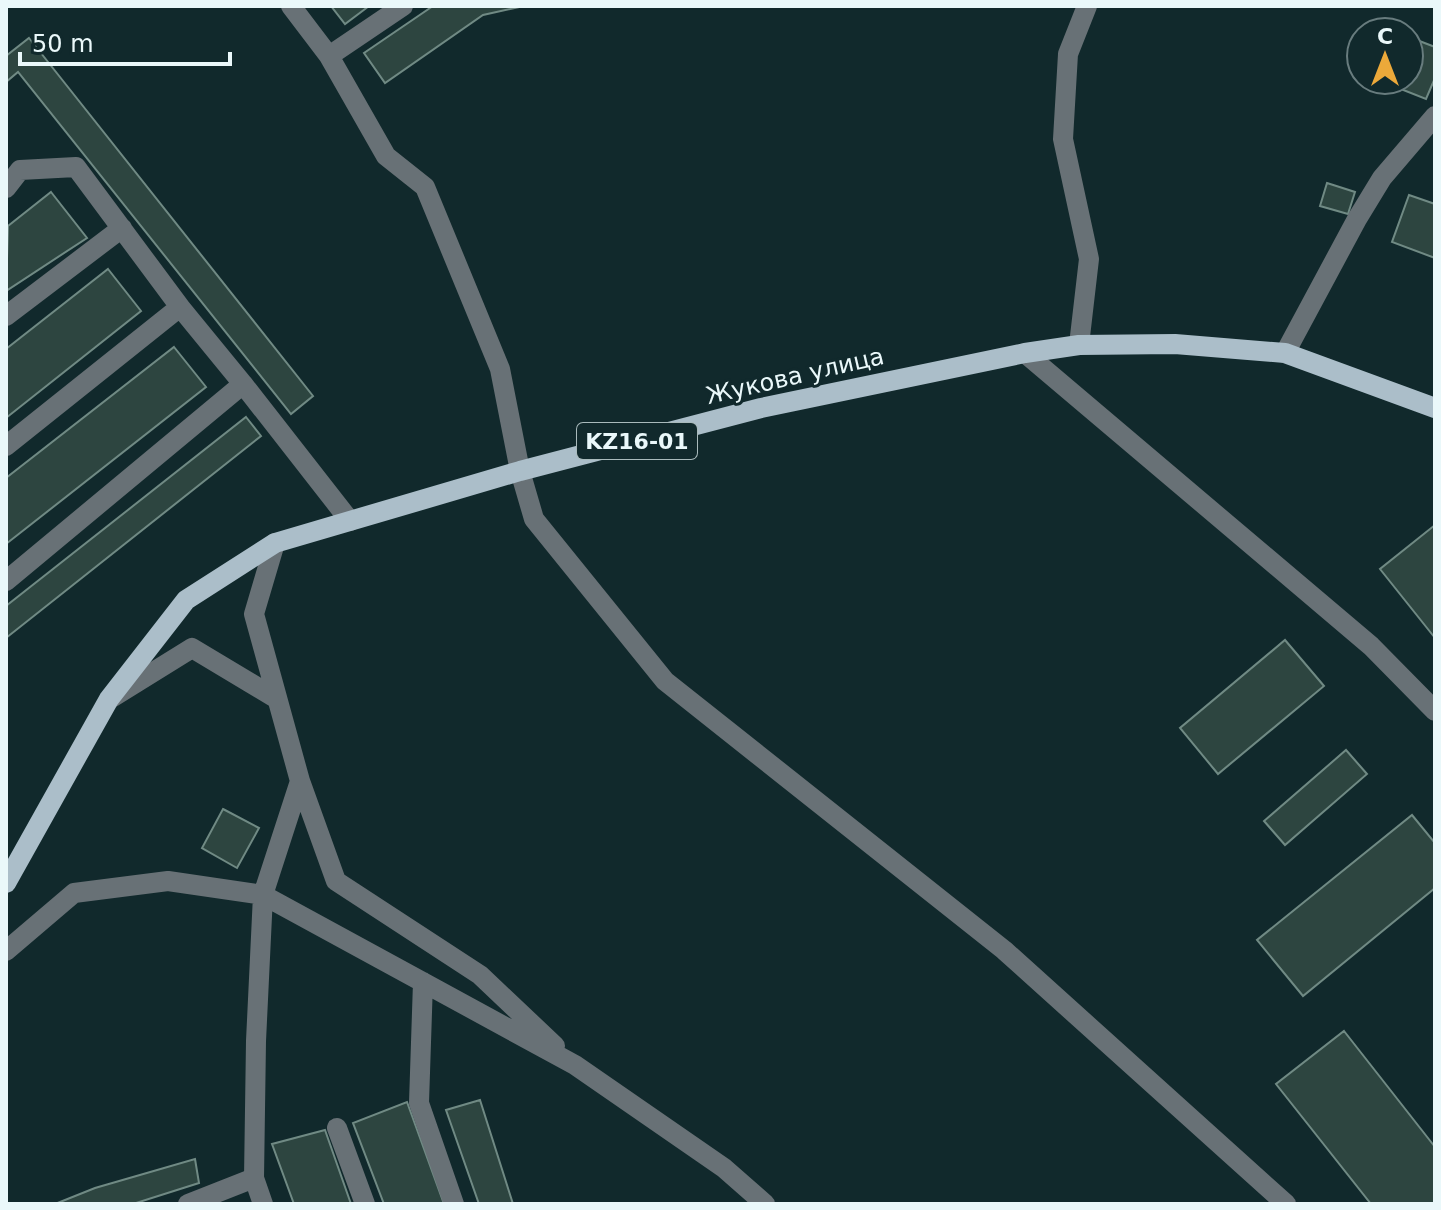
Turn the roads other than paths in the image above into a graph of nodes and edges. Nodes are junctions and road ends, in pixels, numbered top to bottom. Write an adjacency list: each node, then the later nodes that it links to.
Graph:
1 (291, 6): 4 (street)
2 (1087, 6): 10 (street)
3 (399, 7): 4 (street)
4 (329, 56): 16 (street)
5 (1435, 116): 12 (street)
6 (6, 188): 7 (street)
7 (122, 228): 8 (street); 9 (street)
8 (180, 307): 13 (street); 15 (street)
9 (6, 316)
10 (1079, 345): 11 (main road, Жукова улица / KZ16-01); 12 (main road, Жукова улица / KZ16-01)
11 (1025, 353): 16 (main road, Жукова улица / KZ16-01); 22 (street)
12 (1285, 353): 14 (main road, Жукова улица / KZ16-01)
13 (243, 384): 17 (street); 19 (street)
14 (1435, 408)
15 (6, 446)
16 (520, 471): 17 (main road, Жукова улица / KZ16-01); 36 (street)
17 (350, 521): 18 (main road, Жукова улица / KZ16-01)
18 (275, 543): 20 (main road, Жукова улица / KZ16-01); 21 (street)
19 (6, 581)
20 (109, 699): 21 (street); 24 (main road, Жукова улица / KZ16-01)
21 (277, 699): 23 (street)
22 (1435, 711)
23 (300, 781): 25 (street); 28 (street)
24 (6, 883)
25 (263, 895): 26 (street); 27 (street); 30 (street)
26 (6, 951)
27 (423, 982): 28 (street); 34 (street)
28 (575, 1065): 35 (street)
29 (337, 1128): 33 (street)
30 (254, 1178): 31 (street); 32 (street)
31 (188, 1204)
32 (263, 1204)
33 (365, 1204)
34 (454, 1204)
35 (765, 1204)
36 (1286, 1204)

